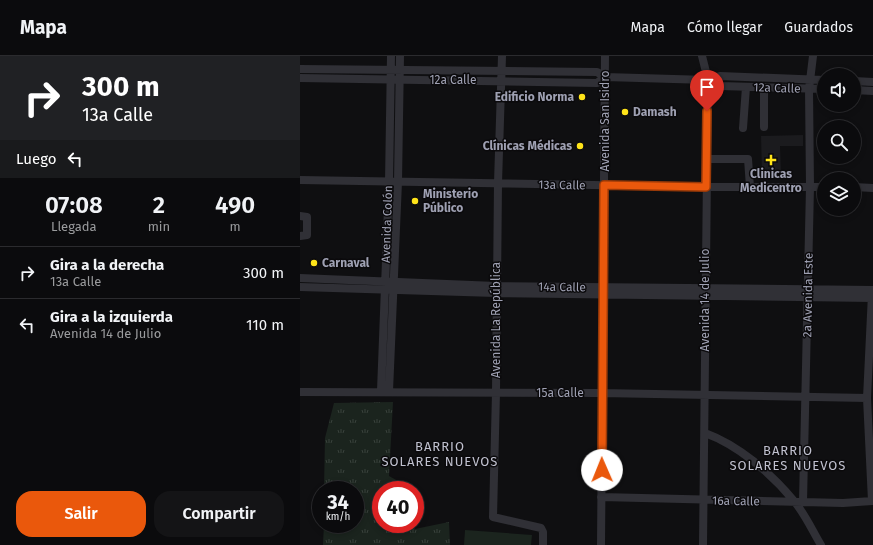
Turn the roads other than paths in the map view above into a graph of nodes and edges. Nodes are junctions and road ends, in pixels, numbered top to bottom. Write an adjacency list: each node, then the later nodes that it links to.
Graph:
1 (391, 56): 8 (street, Avenida Colón)
2 (400, 56): 9 (street, Avenida Colón)
3 (502, 56): 10 (street, Avenida La República)
4 (605, 56): 11 (street, Avenida San Isidro)
5 (702, 56): 17 (street, Avenida 14 de Julio)
6 (813, 56): 13 (street, 2a Avenida Este)
7 (300, 70): 8 (street, 12a Calle)
8 (391, 70): 9 (street, 12a Calle); 14 (street, Avenida Colón)
9 (400, 71): 10 (street, 12a Calle); 15 (street, Avenida Colón)
10 (501, 71): 11 (street, 12a Calle); 16 (street, Avenida La República)
11 (605, 77): 16 (street, 12a Calle); 17 (street, 12a Calle); 33 (street, Avenida San Isidro)
12 (300, 78): 14 (street, 12a Calle)
13 (809, 79): 17 (street, 12a Calle); 18 (street, 12a Calle); 23 (street, 2a Avenida Este)
14 (390, 80): 15 (street, 12a Calle); 31 (street, Avenida Colón)
15 (400, 80): 16 (street, 12a Calle); 31 (street, Avenida Colón)
16 (501, 80): 32 (street, Avenida La República)
17 (708, 80): 21 (street, 12a Calle); 29 (street, Avenida 14 de Julio)
18 (817, 80)
19 (861, 81): 20 (street)
20 (873, 82)
21 (746, 87): 22 (street, 12a Calle); 28 (street)
22 (764, 87): 23 (street, 12a Calle); 27 (street)
23 (809, 89): 24 (street, 12a Calle); 36 (street, 2a Avenida Este)
24 (817, 89)
25 (861, 90): 26 (street)
26 (873, 91)
27 (764, 127)
28 (744, 128)
29 (707, 159): 34 (street, Avenida 14 de Julio); 35 (street)
30 (300, 180): 31 (street, 13a Calle)
31 (394, 182): 32 (street, 13a Calle); 43 (street, Avenida Colón)
32 (498, 183): 33 (street, 13a Calle); 45 (street, Avenida La República)
33 (604, 185): 34 (street, 13a Calle); 46 (street, Avenida San Isidro)
34 (706, 187): 35 (street, 13a Calle); 47 (street, Avenida 14 de Julio)
35 (750, 187): 36 (street, 13a Calle)
36 (810, 187): 37 (street, 13a Calle); 48 (street, 2a Avenida Este)
37 (817, 187)
38 (861, 187): 39 (street)
39 (873, 188)
40 (300, 216): 41 (street)
41 (300, 236)
42 (300, 278): 43 (street, 14a Calle)
43 (390, 285): 44 (street, 14a Calle); 45 (street, 14a Calle); 51 (street, Avenida Colón)
44 (300, 287)
45 (496, 290): 46 (street, 14a Calle); 52 (street, Avenida La República)
46 (602, 291): 47 (street, 14a Calle); 53 (street, Avenida San Isidro)
47 (705, 292): 48 (street, 14a Calle); 54 (street, Avenida 14 de Julio)
48 (807, 293): 49 (street, 14a Calle); 55 (street, 2a Avenida Este)
49 (873, 294): 56 (street)
50 (300, 392): 51 (street, 15a Calle)
51 (385, 392): 52 (street, 15a Calle)
52 (496, 392): 53 (street, 15a Calle); 62 (street, Avenida La República)
53 (601, 393): 54 (street, 15a Calle); 58 (street, Avenida San Isidro)
54 (706, 394): 55 (street, 15a Calle); 57 (street, Avenida 14 de Julio)
55 (806, 398): 56 (street, 15a Calle); 61 (street, 2a Avenida Este)
56 (867, 398): 60 (street)
57 (704, 433): 59 (street, Avenida 14 de Julio); 61 (street)
58 (601, 497): 59 (street, 16a Calle); 63 (street, Avenida San Isidro)
59 (702, 501): 61 (street, 16a Calle); 64 (street, Avenida 14 de Julio)
60 (872, 501): 61 (street, 16a Calle)
61 (799, 502): 65 (street)
62 (543, 545)
63 (601, 545)
64 (703, 545)
65 (821, 545)

